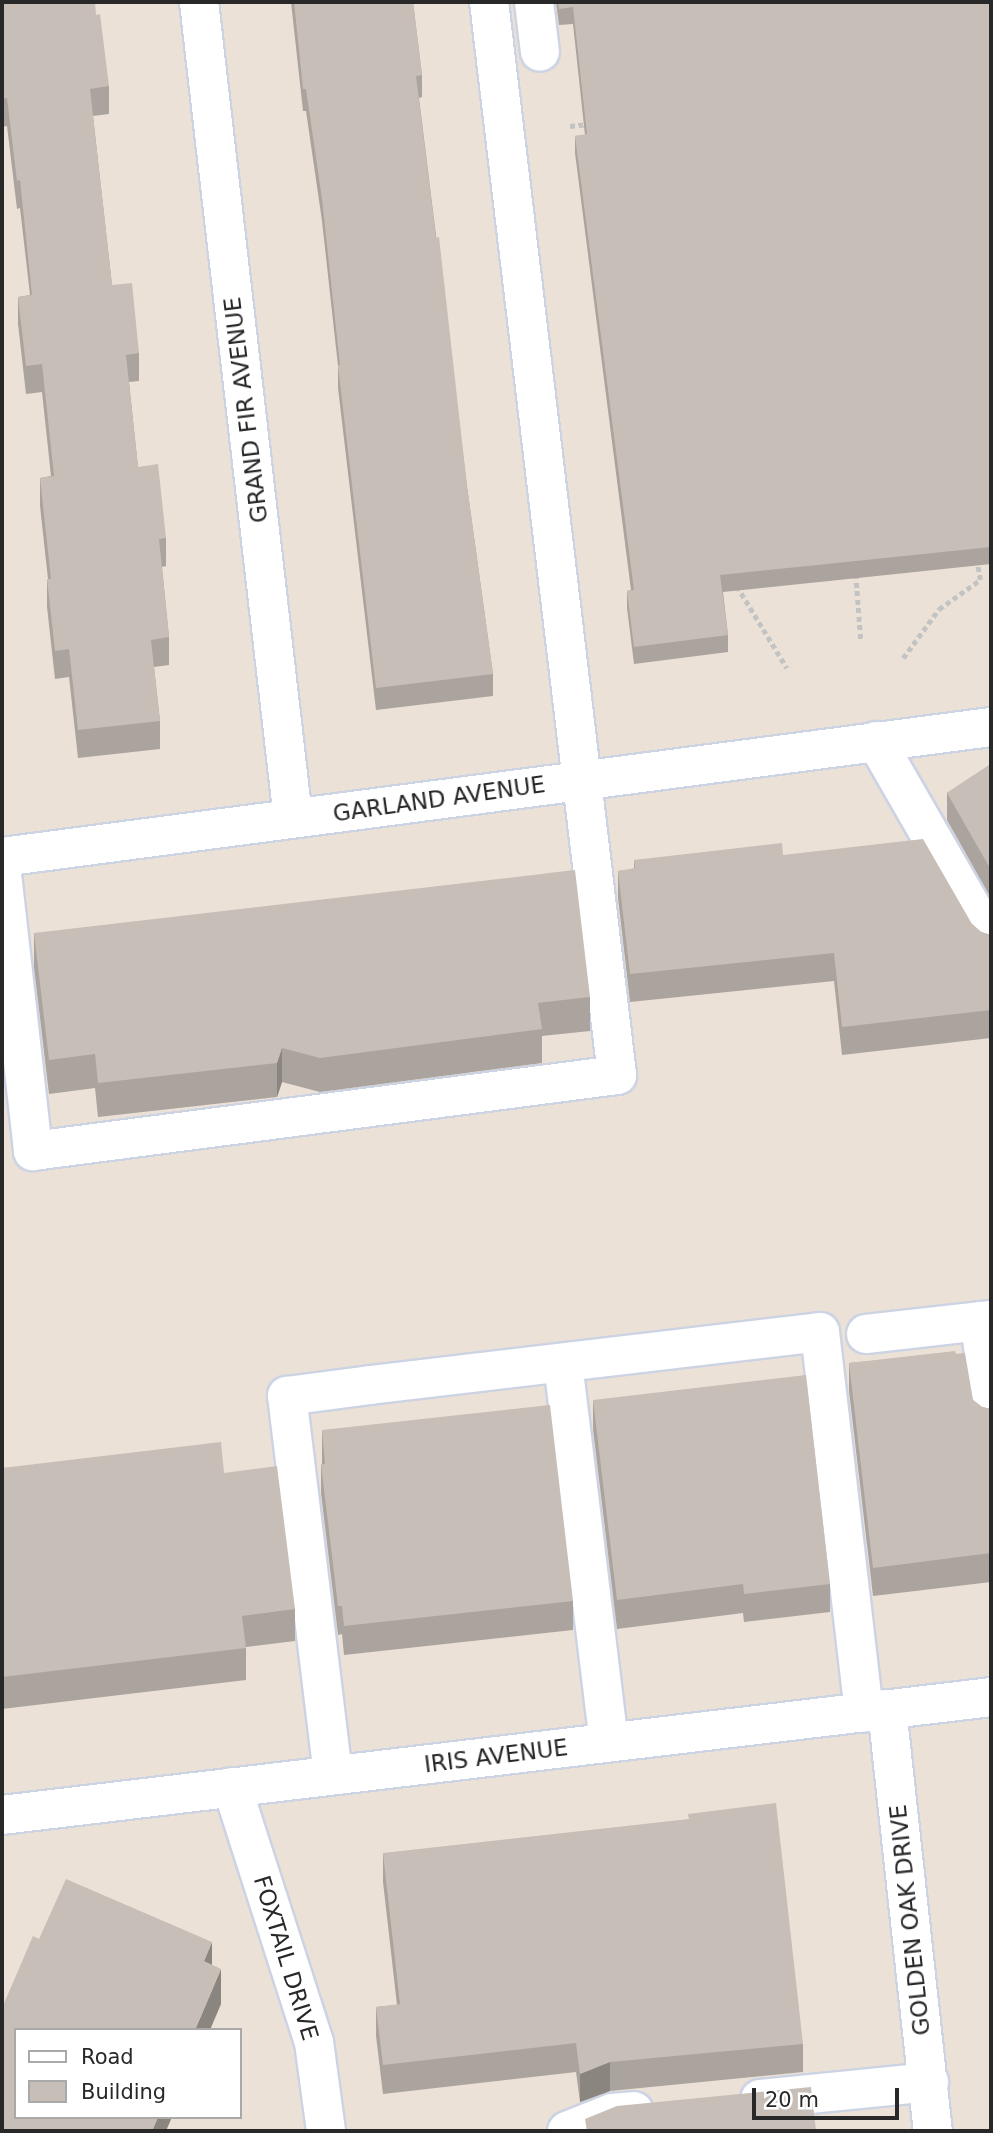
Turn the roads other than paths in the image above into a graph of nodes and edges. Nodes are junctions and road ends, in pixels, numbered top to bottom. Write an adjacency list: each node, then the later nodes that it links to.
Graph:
1 (199, 2): 8 (street, GRAND FIR AVENUE)
2 (489, 2): 7 (street)
3 (534, 2): 4 (street)
4 (540, 52)
5 (991, 727): 6 (street, GARLAND AVENUE)
6 (876, 741): 7 (street, GARLAND AVENUE); 11 (street)
7 (581, 780): 8 (street, GARLAND AVENUE); 10 (street)
8 (293, 818): 9 (street, GARLAND AVENUE)
9 (2, 857)
10 (2, 874)
11 (991, 941)
12 (985, 1321): 13 (street); 15 (street)
13 (866, 1334)
14 (563, 1363): 17 (street, GOLDEN OAK DRIVE); 18 (street); 19 (street)
15 (991, 1416)
16 (991, 1697): 17 (street, IRIS AVENUE)
17 (876, 1711): 18 (street, IRIS AVENUE); 22 (street, GOLDEN OAK DRIVE)
18 (609, 1742): 19 (street, IRIS AVENUE)
19 (333, 1775): 20 (street, IRIS AVENUE)
20 (232, 1787): 21 (street, IRIS AVENUE); 25 (street, FOXTAIL DRIVE)
21 (2, 1815)
22 (929, 2082): 23 (street); 27 (street, GOLDEN OAK DRIVE)
23 (720, 2103)
24 (666, 2108): 26 (street)
25 (326, 2131)
26 (567, 2131)
27 (933, 2131)

